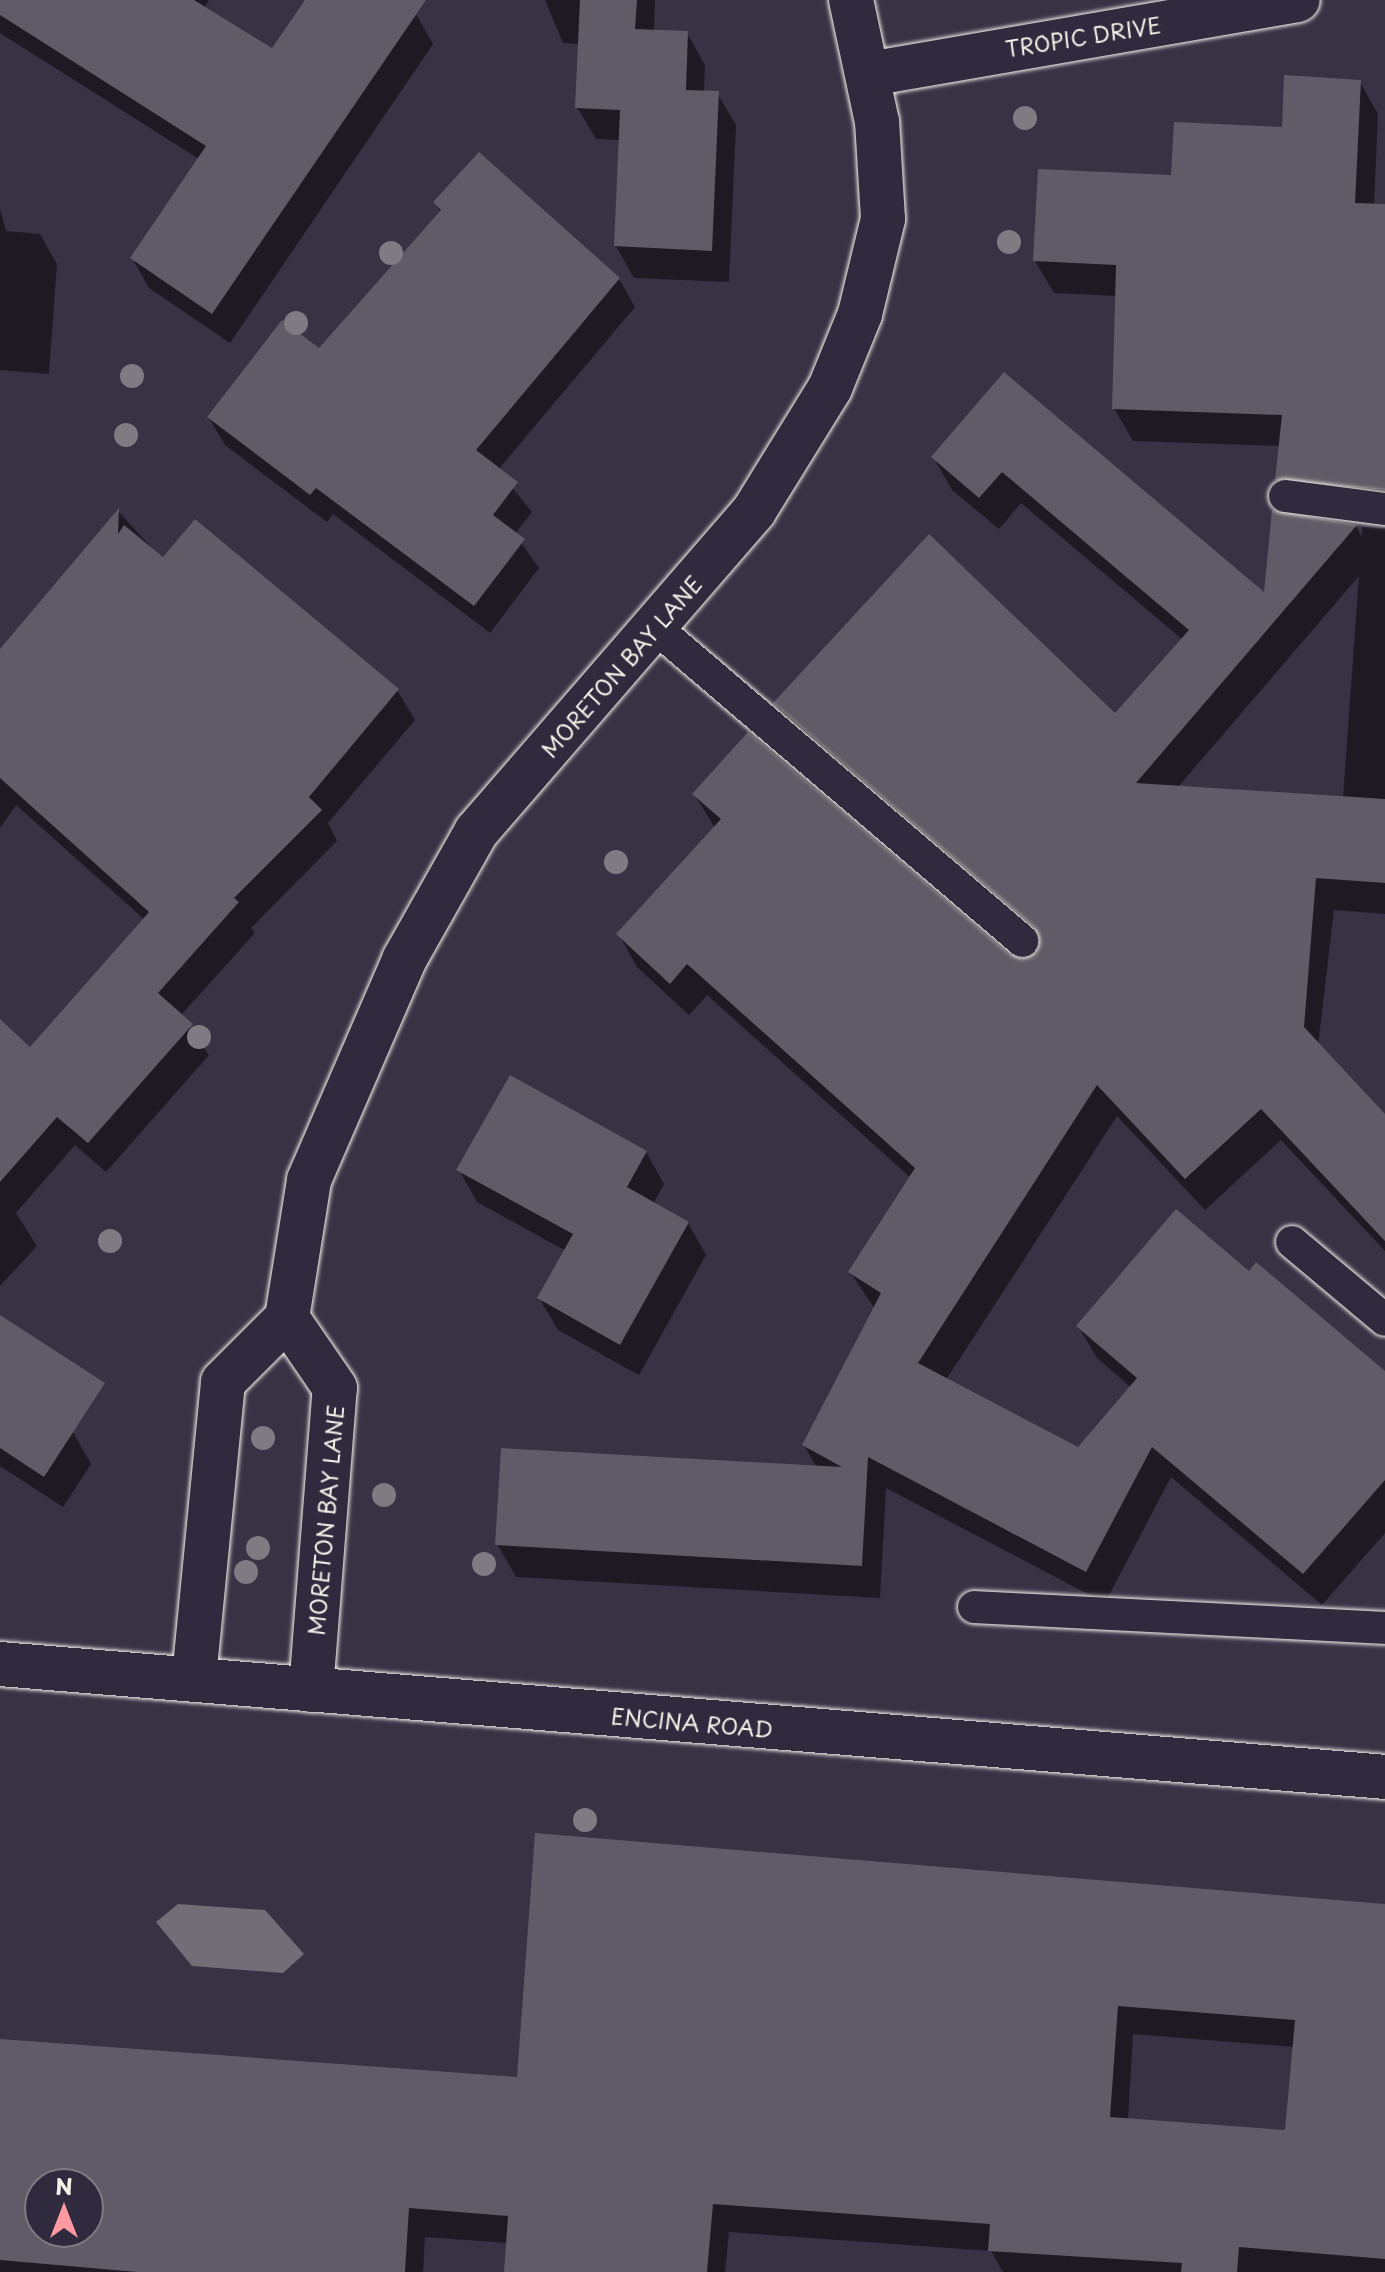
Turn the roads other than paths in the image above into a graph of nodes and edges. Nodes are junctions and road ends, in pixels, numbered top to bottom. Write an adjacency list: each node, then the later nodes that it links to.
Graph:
1 (851, 0): 4 (street, MORETON BAY LANE)
2 (1298, 0): 3 (street, TROPIC DRIVE)
3 (1243, 5): 4 (street, TROPIC DRIVE)
4 (869, 74): 7 (street, MORETON BAY LANE)
5 (1285, 496): 6 (lane)
6 (1385, 509)
7 (656, 628): 8 (lane); 10 (street, MORETON BAY LANE)
8 (1022, 941)
9 (1292, 1242): 11 (lane)
10 (287, 1318): 15 (street); 16 (street, MORETON BAY LANE)
11 (1385, 1320)
12 (974, 1607): 13 (lane)
13 (1385, 1628)
14 (0, 1664): 15 (street, ENCINA ROAD)
15 (194, 1678): 16 (street, ENCINA ROAD)
16 (311, 1690): 17 (street, ENCINA ROAD)
17 (1385, 1777)

